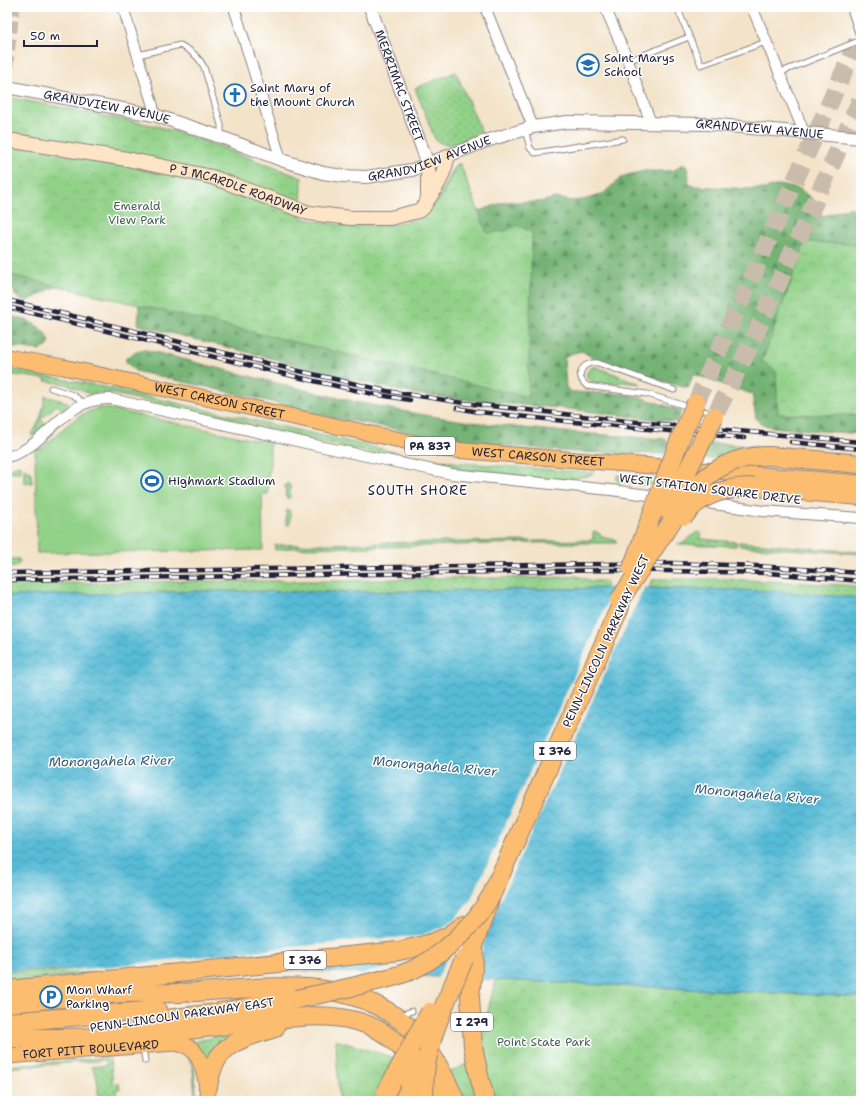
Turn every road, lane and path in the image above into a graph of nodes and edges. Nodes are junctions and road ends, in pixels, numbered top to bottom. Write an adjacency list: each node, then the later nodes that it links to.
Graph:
1 (123, 7): 13 (street)
2 (234, 7): 26 (street)
3 (370, 7): 27 (street, MERRIMAC STREET)
4 (485, 7): 19 (street)
5 (605, 7): 14 (street)
6 (676, 7): 10 (lane)
7 (752, 7): 12 (street)
8 (852, 7): 9 (street)
9 (861, 34)
10 (689, 37): 12 (lane); 14 (lane)
11 (861, 40): 15 (lane)
12 (766, 42): 15 (street)
13 (138, 55): 17 (street); 21 (lane)
14 (628, 61): 18 (street)
15 (779, 72): 20 (street)
16 (7, 87): 17 (street, GRANDVIEW AVENUE)
17 (154, 114): 21 (street, GRANDVIEW AVENUE)
18 (651, 123): 19 (street, GRANDVIEW AVENUE); 20 (street, GRANDVIEW AVENUE)
19 (528, 128): 23 (lane); 25 (street, GRANDVIEW AVENUE)
20 (804, 132): 22 (street, GRANDVIEW AVENUE)
21 (221, 137): 26 (street, GRANDVIEW AVENUE)
22 (861, 138)
23 (623, 139)
24 (7, 140): 28 (main road, P J MCARDLE ROADWAY)
25 (448, 156): 27 (street, GRANDVIEW AVENUE); 28 (main road, P J MCARDLE ROADWAY)
26 (281, 160): 27 (street, GRANDVIEW AVENUE)
27 (428, 164): 28 (main road)
28 (428, 199)
29 (7, 357): 37 (main road, WEST CARSON STREET / PA 837)
30 (51, 388): 32 (lane)
31 (674, 390): 34 (lane)
32 (84, 403): 35 (street, WEST STATION SQUARE DRIVE); 39 (street, WEST STATION SQUARE DRIVE)
33 (696, 403): 40 (highway, PENN-LINCOLN PARKWAY WEST / I 376, bridge)
34 (716, 414): 40 (highway, PENN-LINCOLN PARKWAY WEST / I 376, bridge)
35 (7, 457)
36 (861, 464): 40 (highway, bridge)
37 (861, 483)
38 (861, 496): 40 (highway, bridge)
39 (861, 518)
40 (620, 604): 41 (highway, PENN-LINCOLN PARKWAY WEST / I 376)
41 (491, 891): 42 (highway, I 279, bridge); 43 (highway, I 376); 45 (highway, PENN-LINCOLN PARKWAY EAST / I 376, bridge)
42 (468, 953): 55 (highway, bridge); 56 (highway, bridge); 57 (highway, I 279); 58 (highway, I 279, bridge)
43 (7, 990)
44 (178, 993): 46 (highway); 47 (highway); 60 (highway)
45 (297, 999): 50 (highway); 51 (highway, PENN-LINCOLN PARKWAY EAST / I 376)
46 (7, 1003)
47 (7, 1012)
48 (317, 1015): 49 (highway); 54 (highway); 59 (highway)
49 (263, 1021): 51 (highway); 52 (highway)
50 (7, 1022)
51 (7, 1038)
52 (175, 1043): 53 (main road, FORT PITT BOULEVARD); 54 (main road)
53 (7, 1056)
54 (208, 1094)
55 (406, 1095)
56 (383, 1096)
57 (486, 1099)
58 (425, 1101)
59 (438, 1101)
60 (456, 1101)

